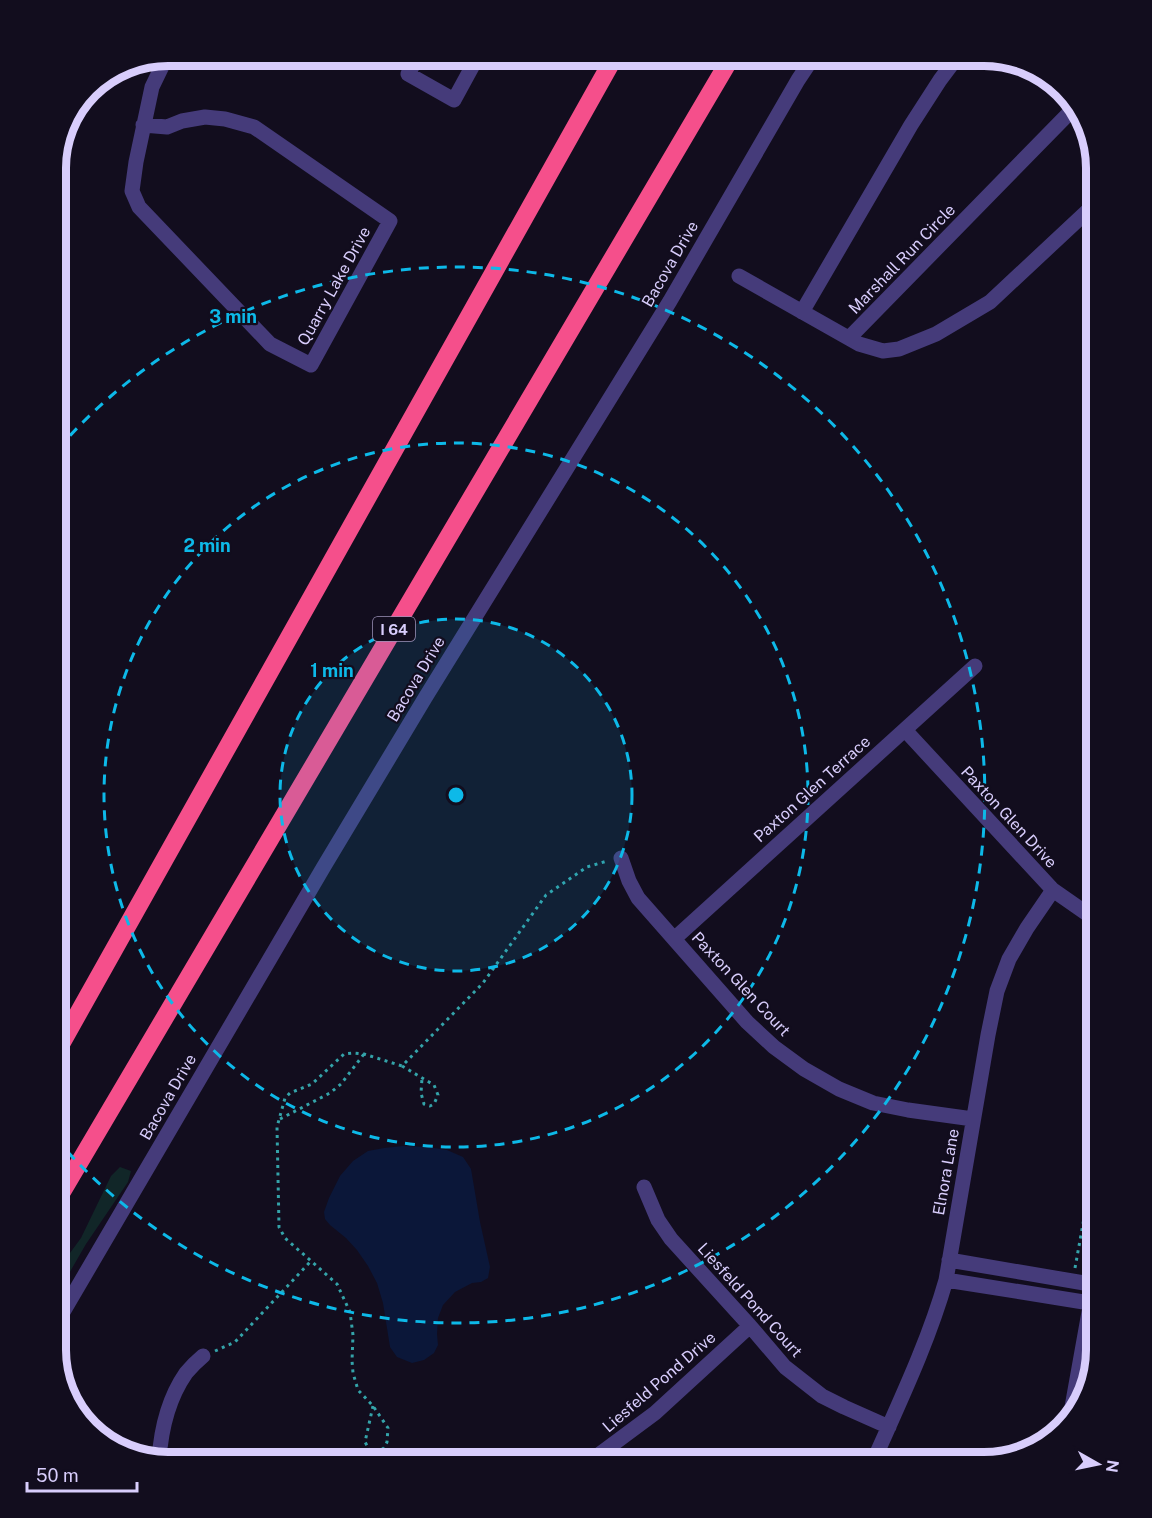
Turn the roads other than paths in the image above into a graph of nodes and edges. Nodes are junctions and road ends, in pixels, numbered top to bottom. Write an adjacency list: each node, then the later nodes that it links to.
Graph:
1 (412, 66): 2 (street)
2 (473, 66)
3 (609, 66): 20 (highway)
4 (726, 66): 22 (highway, I 64)
5 (807, 66): 28 (street, Bacova Drive)
6 (950, 66): 12 (street)
7 (162, 67): 9 (street)
8 (1070, 112): 13 (street, Marshall Run Circle)
9 (143, 125): 9 (street, Quarry Lake Drive)
10 (1086, 212): 13 (street)
11 (739, 276): 12 (street, Marshall Run Circle)
12 (802, 312): 13 (street, Marshall Run Circle)
13 (849, 338)
14 (975, 666): 15 (street, Paxton Glen Terrace)
15 (905, 730): 17 (street, Paxton Glen Drive); 19 (street, Paxton Glen Terrace)
16 (621, 858): 19 (street, Paxton Glen Court)
17 (1053, 890): 18 (street, Paxton Glen Drive); 21 (street, Elnora Lane)
18 (1086, 913)
19 (674, 939): 21 (street, Paxton Glen Court)
20 (66, 1035)
21 (973, 1119): 24 (street, Elnora Lane)
22 (66, 1185)
23 (644, 1187): 29 (street, Liesfeld Pond Court)
24 (949, 1260): 25 (street, Elnora Lane); 26 (street)
25 (946, 1280): 27 (street); 33 (street, Elnora Lane)
26 (1086, 1280)
27 (1086, 1303)
28 (66, 1307)
29 (750, 1326): 33 (street, Liesfeld Pond Court); 35 (street, Liesfeld Pond Drive)
30 (1086, 1342): 32 (street)
31 (203, 1356): 34 (street)
32 (1075, 1396)
33 (889, 1427): 36 (street, Elnora Lane)
34 (160, 1451)
35 (602, 1452)
36 (878, 1452)

